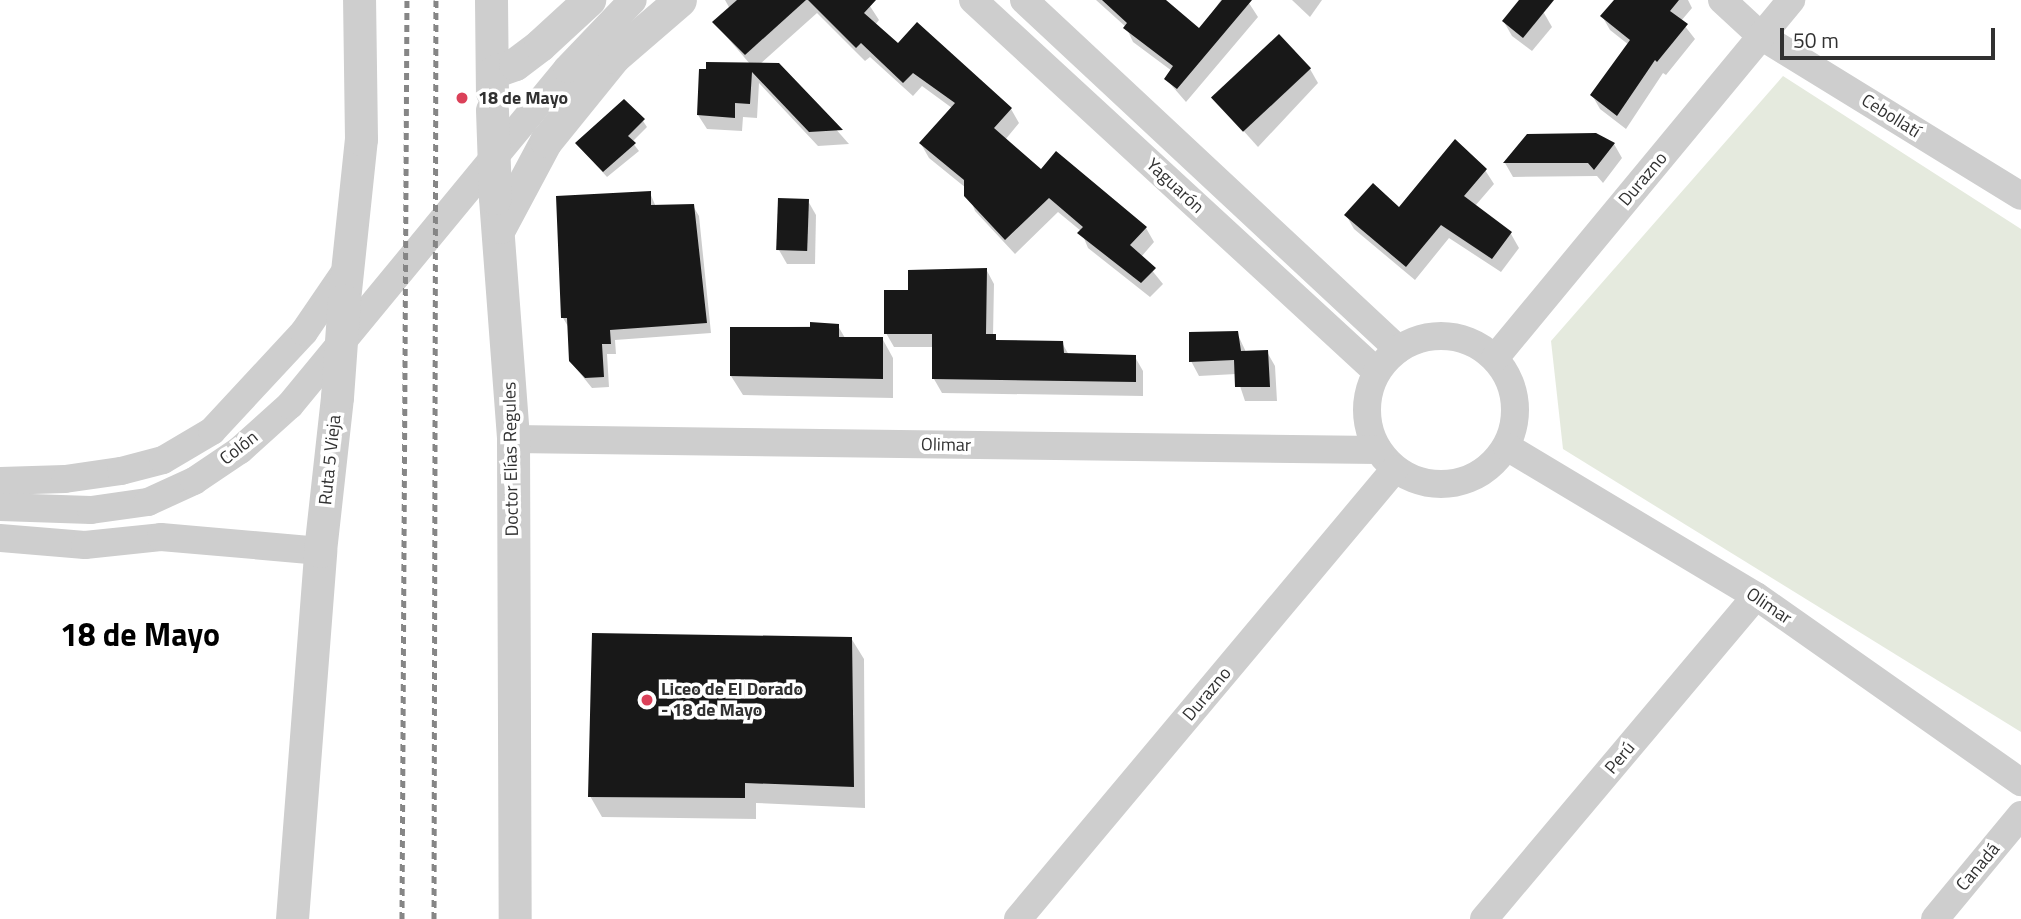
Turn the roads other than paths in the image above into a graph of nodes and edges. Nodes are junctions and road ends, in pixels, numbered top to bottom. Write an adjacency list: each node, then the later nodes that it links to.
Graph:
1 (359, 0): 14 (street, Ruta 5 Vieja)
2 (491, 0): 11 (street, Doctor Elías Regules)
3 (589, 0): 11 (street)
4 (633, 0): 22 (street, Colón)
5 (680, 0): 13 (street)
6 (973, 0): 17 (street, Yaguarón)
7 (1024, 0): 15 (street, Yaguarón)
8 (1722, 0): 10 (street, Cebollatí)
9 (1791, 0): 10 (street, Durazno)
10 (1760, 36): 12 (street, Cebollatí); 16 (street, Durazno)
11 (493, 72): 13 (street, Doctor Elías Regules, bridge)
12 (2021, 196)
13 (497, 213): 18 (street, Doctor Elías Regules)
14 (345, 284): 21 (street, Colón); 24 (street, Ruta 5 Vieja, bridge)
15 (1398, 349): 16 (street); 17 (street)
16 (1495, 358): 19 (street)
17 (1377, 372): 20 (street)
18 (513, 439): 20 (street, Olimar); 29 (street, Doctor Elías Regules)
19 (1507, 447): 20 (street); 25 (street, Olimar)
20 (1387, 459): 30 (street, Durazno)
21 (0, 481)
22 (0, 507)
23 (0, 538): 24 (street)
24 (320, 551): 28 (street, Ruta 5 Vieja)
25 (1756, 596): 26 (street, Olimar); 31 (street, Perú)
26 (2021, 782)
27 (2021, 815): 32 (street, Canadá)
28 (292, 919)
29 (515, 919)
30 (1018, 919)
31 (1484, 919)
32 (1934, 919)

